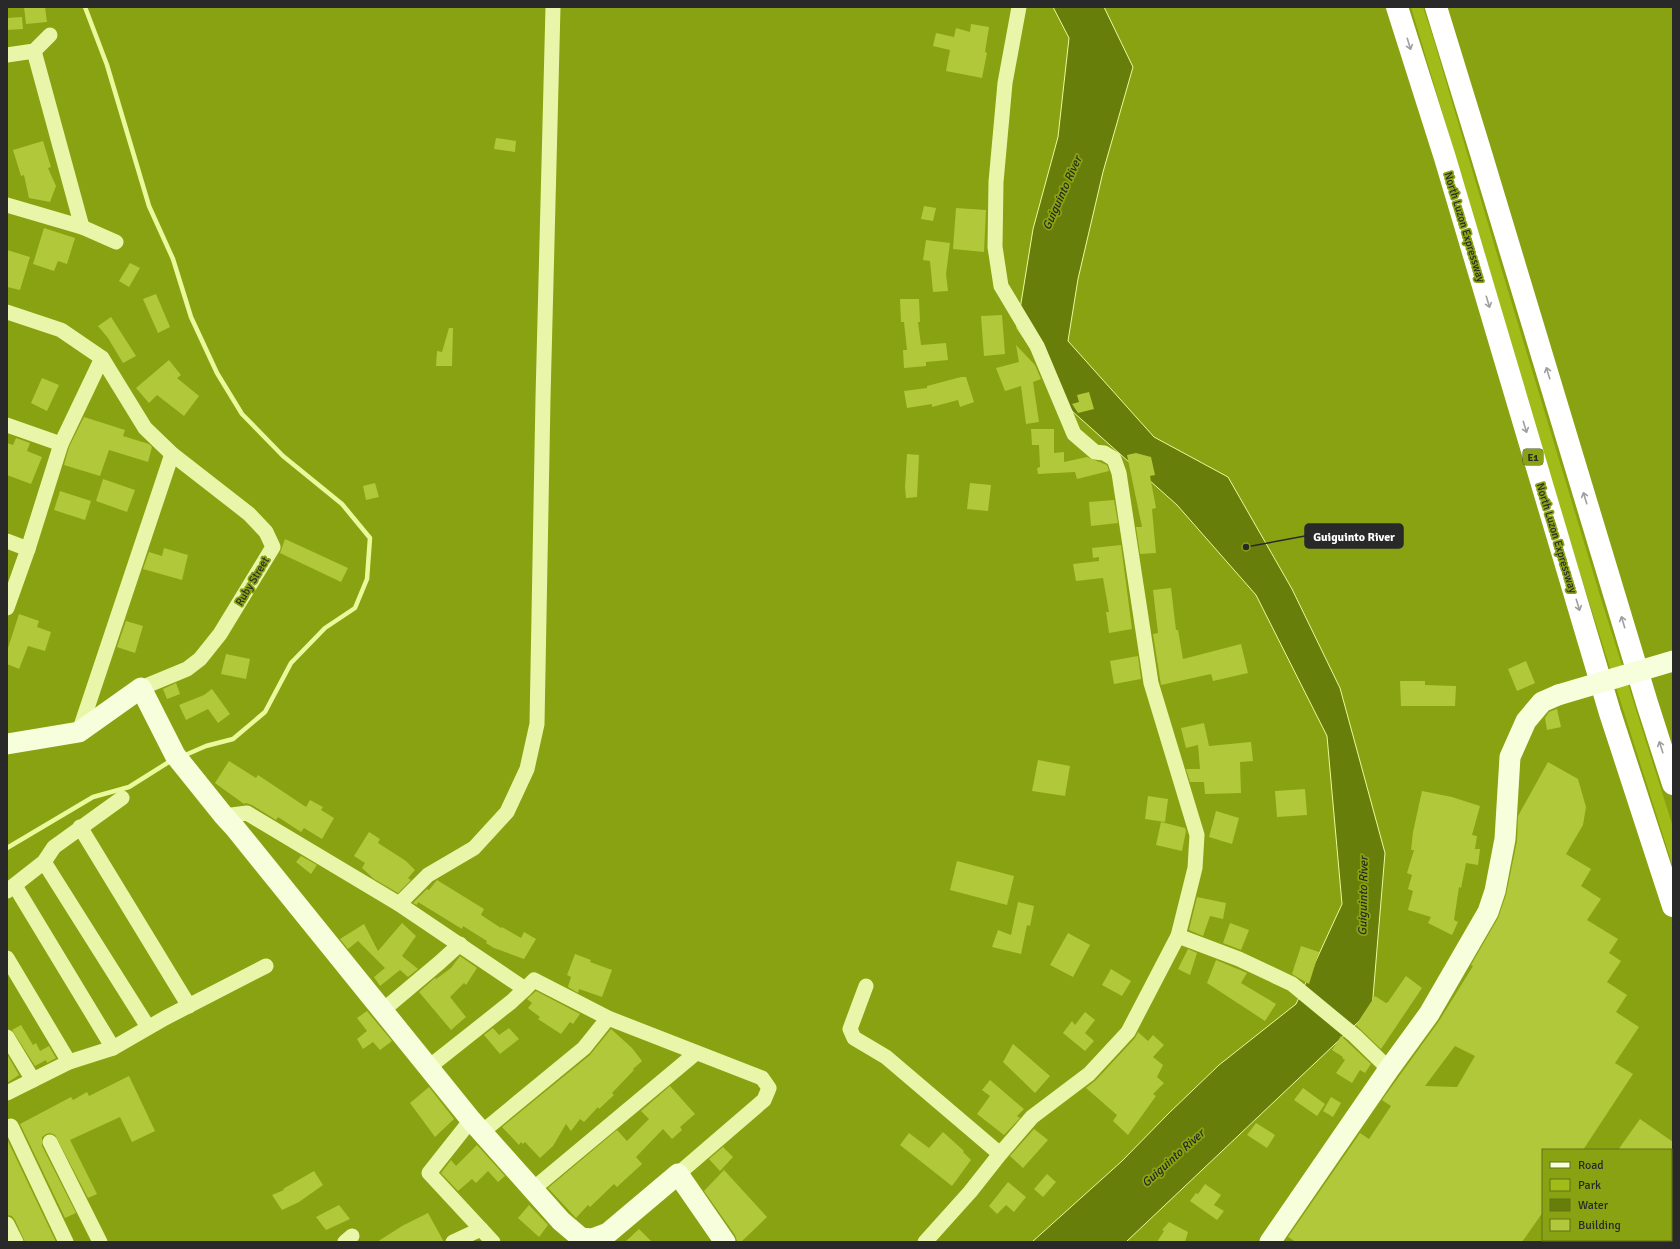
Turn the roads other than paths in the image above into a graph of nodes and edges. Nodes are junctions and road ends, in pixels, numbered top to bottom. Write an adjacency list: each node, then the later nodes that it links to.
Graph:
1 (553, 7): 29 (street)
2 (1019, 7): 31 (street)
3 (1397, 7): 30 (highway, North Luzon Expressway / E1, one-way to 30)
4 (1436, 7): 23 (highway, one-way to 4)
5 (50, 35): 6 (street)
6 (34, 51): 7 (street); 9 (street)
7 (7, 54)
8 (7, 205): 9 (street)
9 (82, 227): 10 (street)
10 (116, 242)
11 (7, 312): 12 (street, Ruby Street)
12 (102, 358): 14 (street); 15 (street, Ruby Street)
13 (7, 425): 14 (street)
14 (61, 444): 17 (street)
15 (172, 454): 20 (street, Ruby Street); 21 (street)
16 (7, 541): 17 (street)
17 (28, 549): 18 (street)
18 (7, 608)
19 (1673, 660): 46 (street, bridge)
20 (141, 688): 21 (street, Ruby Street); 25 (street)
21 (78, 732): 22 (street, Ruby Street)
22 (7, 744)
23 (1673, 784)
24 (122, 798): 26 (street)
25 (224, 816): 29 (street); 38 (street)
26 (80, 827): 27 (street); 37 (street)
27 (44, 862): 28 (street); 40 (street)
28 (11, 889): 42 (street)
29 (399, 904): 32 (street)
30 (1673, 906)
31 (1178, 936): 46 (street); 52 (street)
32 (460, 944): 36 (street); 38 (street)
33 (7, 958): 44 (street)
34 (266, 966): 37 (street)
35 (866, 986): 52 (street)
36 (525, 988): 39 (street); 45 (street)
37 (188, 1006): 40 (street)
38 (382, 1011): 45 (street)
39 (608, 1018): 43 (street); 49 (street)
40 (148, 1027): 42 (street)
41 (7, 1037): 47 (street)
42 (113, 1048): 44 (street)
43 (696, 1053): 53 (street); 54 (street)
44 (70, 1062): 47 (street)
45 (429, 1067): 49 (street)
46 (1389, 1069): 64 (street)
47 (33, 1080): 48 (street)
48 (7, 1093)
49 (476, 1126): 54 (street); 56 (street)
50 (7, 1128): 58 (street)
51 (50, 1142): 59 (street)
52 (1000, 1154): 63 (street)
53 (678, 1174): 54 (street); 62 (street)
54 (533, 1188)
55 (7, 1224): 57 (street)
56 (481, 1228): 60 (street); 61 (street)
57 (16, 1242)
58 (66, 1242)
59 (100, 1242)
60 (453, 1242)
61 (493, 1242)
62 (725, 1242)
63 (925, 1242)
64 (1270, 1242)

